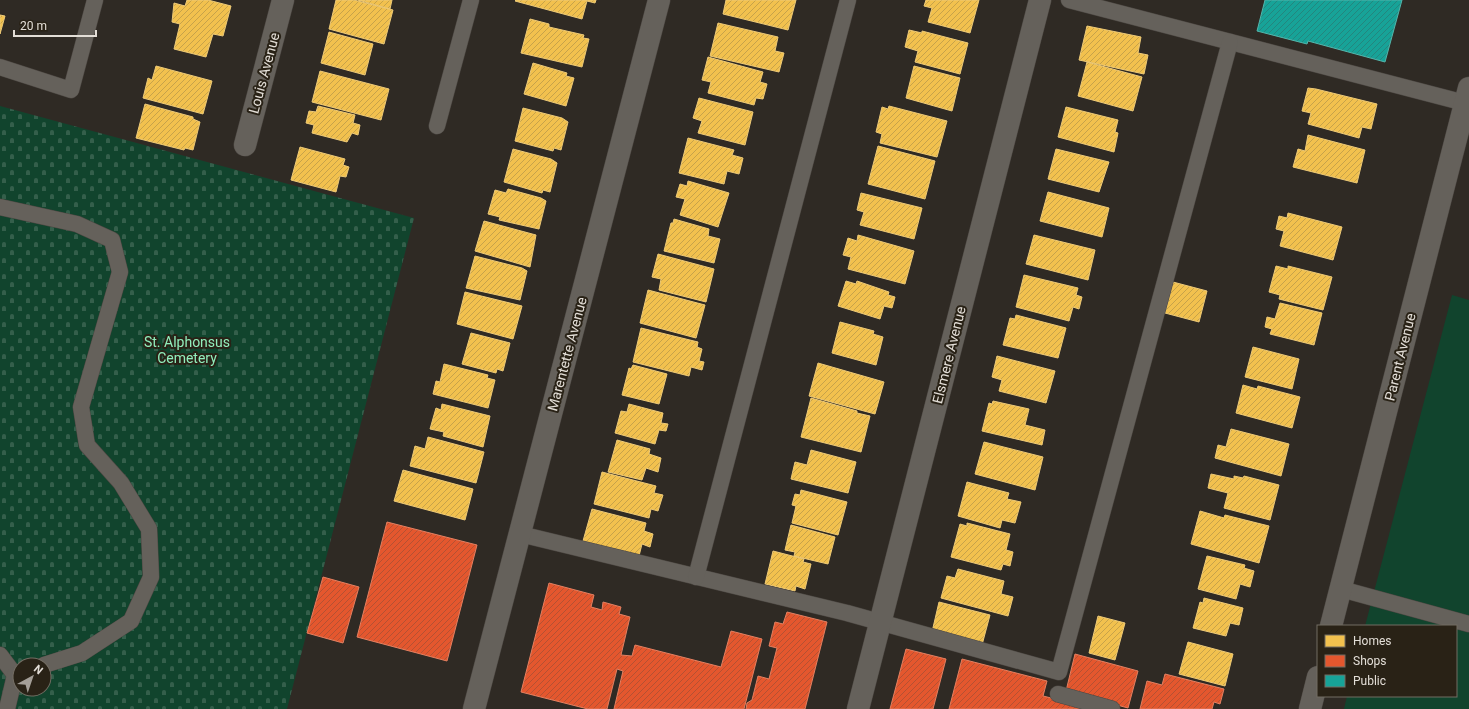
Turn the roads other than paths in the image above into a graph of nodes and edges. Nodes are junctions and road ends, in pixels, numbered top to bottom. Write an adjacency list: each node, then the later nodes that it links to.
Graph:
1 (95, 0): 9 (lane)
2 (283, 0): 12 (street, Louis Avenue)
3 (470, 0): 11 (lane)
4 (659, 0): 14 (street, Marentette Avenue)
5 (848, 0): 15 (lane)
6 (1040, 0): 17 (street, Elsmere Avenue)
7 (1069, 0): 8 (lane)
8 (1230, 42): 10 (lane); 17 (lane)
9 (0, 67)
10 (1467, 96): 16 (street, Parent Avenue)
11 (437, 126)
12 (245, 145)
13 (0, 207): 21 (lane)
14 (520, 534): 15 (lane); 27 (street, Marentette Avenue)
15 (696, 577): 17 (lane)
16 (1341, 589): 18 (lane); 19 (street, Parent Avenue)
17 (881, 622): 28 (street, Elsmere Avenue)
18 (1469, 624)
19 (1331, 625)
20 (0, 655): 22 (lane)
21 (52, 663)
22 (12, 668)
23 (1317, 681): 30 (street)
24 (12, 692): 26 (lane)
25 (1058, 694): 29 (lane)
26 (7, 709)
27 (474, 709)
28 (858, 709)
29 (1112, 709)
30 (1310, 709)

